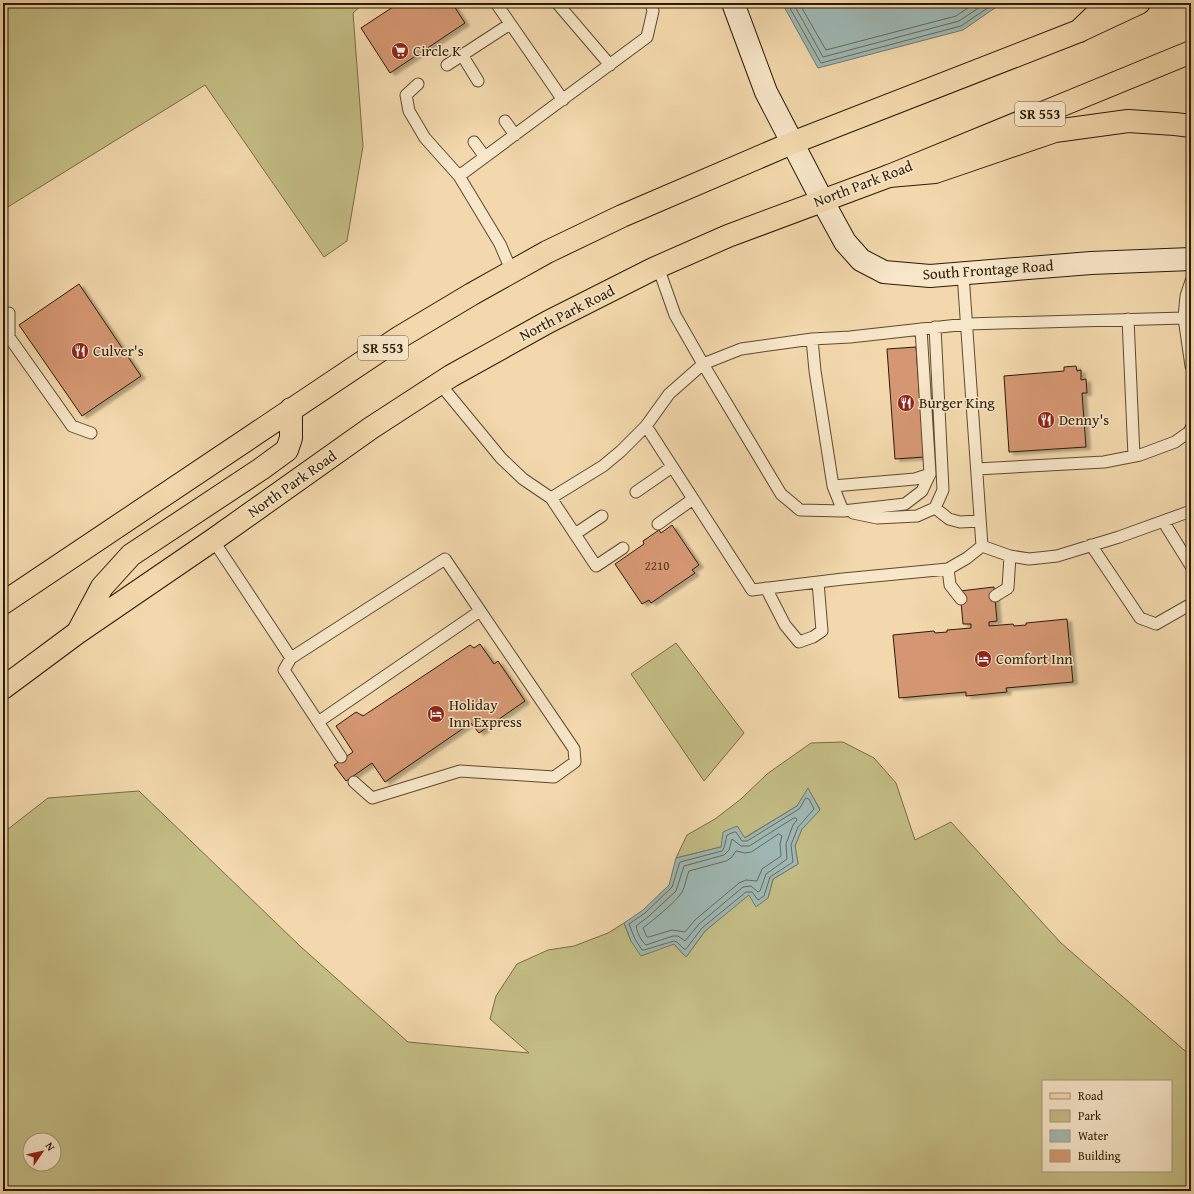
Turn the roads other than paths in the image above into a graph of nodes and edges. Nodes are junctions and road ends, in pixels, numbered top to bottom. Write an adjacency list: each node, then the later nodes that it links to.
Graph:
1 (496, 3): 7 (lane)
2 (557, 3): 12 (lane)
3 (650, 3): 12 (lane)
4 (733, 3): 20 (street, South Frontage Road)
5 (1108, 3): 8 (main road)
6 (1140, 3): 8 (main road, SR 553)
7 (510, 24): 10 (lane); 15 (lane)
8 (1078, 31): 20 (main road, SR 553)
9 (1191, 52): 23 (main road, North Park Road / SR 553)
10 (462, 55): 11 (lane); 13 (lane)
11 (447, 64)
12 (610, 65): 15 (lane)
13 (478, 81)
14 (418, 84): 22 (lane)
15 (563, 100): 18 (lane)
16 (505, 120): 18 (lane)
17 (1191, 126): 23 (main road)
18 (515, 135): 21 (lane)
19 (474, 142): 21 (lane)
20 (792, 143): 24 (street, South Frontage Road); 27 (main road, SR 553)
21 (485, 157): 22 (lane)
22 (459, 176): 27 (lane)
23 (889, 176): 24 (main road, North Park Road / SR 553)
24 (822, 200): 26 (main road, North Park Road / SR 553); 28 (street, South Frontage Road)
25 (1191, 259): 28 (street, South Frontage Road)
26 (658, 267): 37 (lane); 39 (main road, North Park Road / SR 553)
27 (512, 272): 40 (main road, SR 553)
28 (963, 274): 33 (lane)
29 (1191, 281): 31 (lane)
30 (9, 313): 43 (lane)
31 (1184, 318): 32 (lane); 38 (lane)
32 (1128, 319): 33 (lane); 44 (lane)
33 (967, 324): 34 (lane); 46 (lane)
34 (935, 327): 35 (lane); 52 (lane)
35 (921, 329): 36 (lane); 47 (lane)
36 (812, 339): 37 (lane); 48 (lane)
37 (703, 364): 41 (lane); 53 (lane)
38 (1191, 366)
39 (440, 384): 50 (lane); 60 (main road, North Park Road / SR 553)
40 (291, 409): 71 (main road, SR 553); 74 (main road)
41 (646, 426): 45 (lane); 50 (lane)
42 (1191, 428): 44 (lane)
43 (91, 433)
44 (1134, 456): 46 (lane)
45 (672, 467): 49 (lane); 51 (lane)
46 (977, 469): 56 (lane)
47 (930, 474): 48 (lane); 53 (lane)
48 (833, 486): 53 (lane)
49 (636, 492)
50 (551, 498): 59 (lane)
51 (693, 499): 58 (lane); 68 (lane)
52 (935, 508): 53 (lane); 56 (lane)
53 (843, 511)
54 (1191, 511): 57 (lane)
55 (602, 516): 59 (lane)
56 (980, 521): 61 (lane)
57 (1163, 521): 62 (lane); 65 (lane)
58 (658, 524)
59 (575, 534): 63 (lane)
60 (213, 540): 74 (main road, North Park Road / SR 553); 75 (lane)
61 (982, 546): 64 (lane); 66 (lane)
62 (1091, 546): 64 (lane); 72 (lane)
63 (622, 548)
64 (1010, 556): 69 (lane)
65 (1191, 566)
66 (948, 569): 67 (lane); 70 (lane)
67 (818, 582): 68 (lane); 68 (lane)
68 (766, 588)
69 (995, 596)
70 (961, 599)
71 (3, 603)
72 (1191, 604)
73 (480, 611): 75 (lane); 77 (lane); 79 (lane)
74 (77, 633): 76 (main road, North Park Road / SR 553)
75 (290, 658): 77 (lane)
76 (3, 688)
77 (318, 722): 78 (lane)
78 (341, 758)
79 (354, 782)

